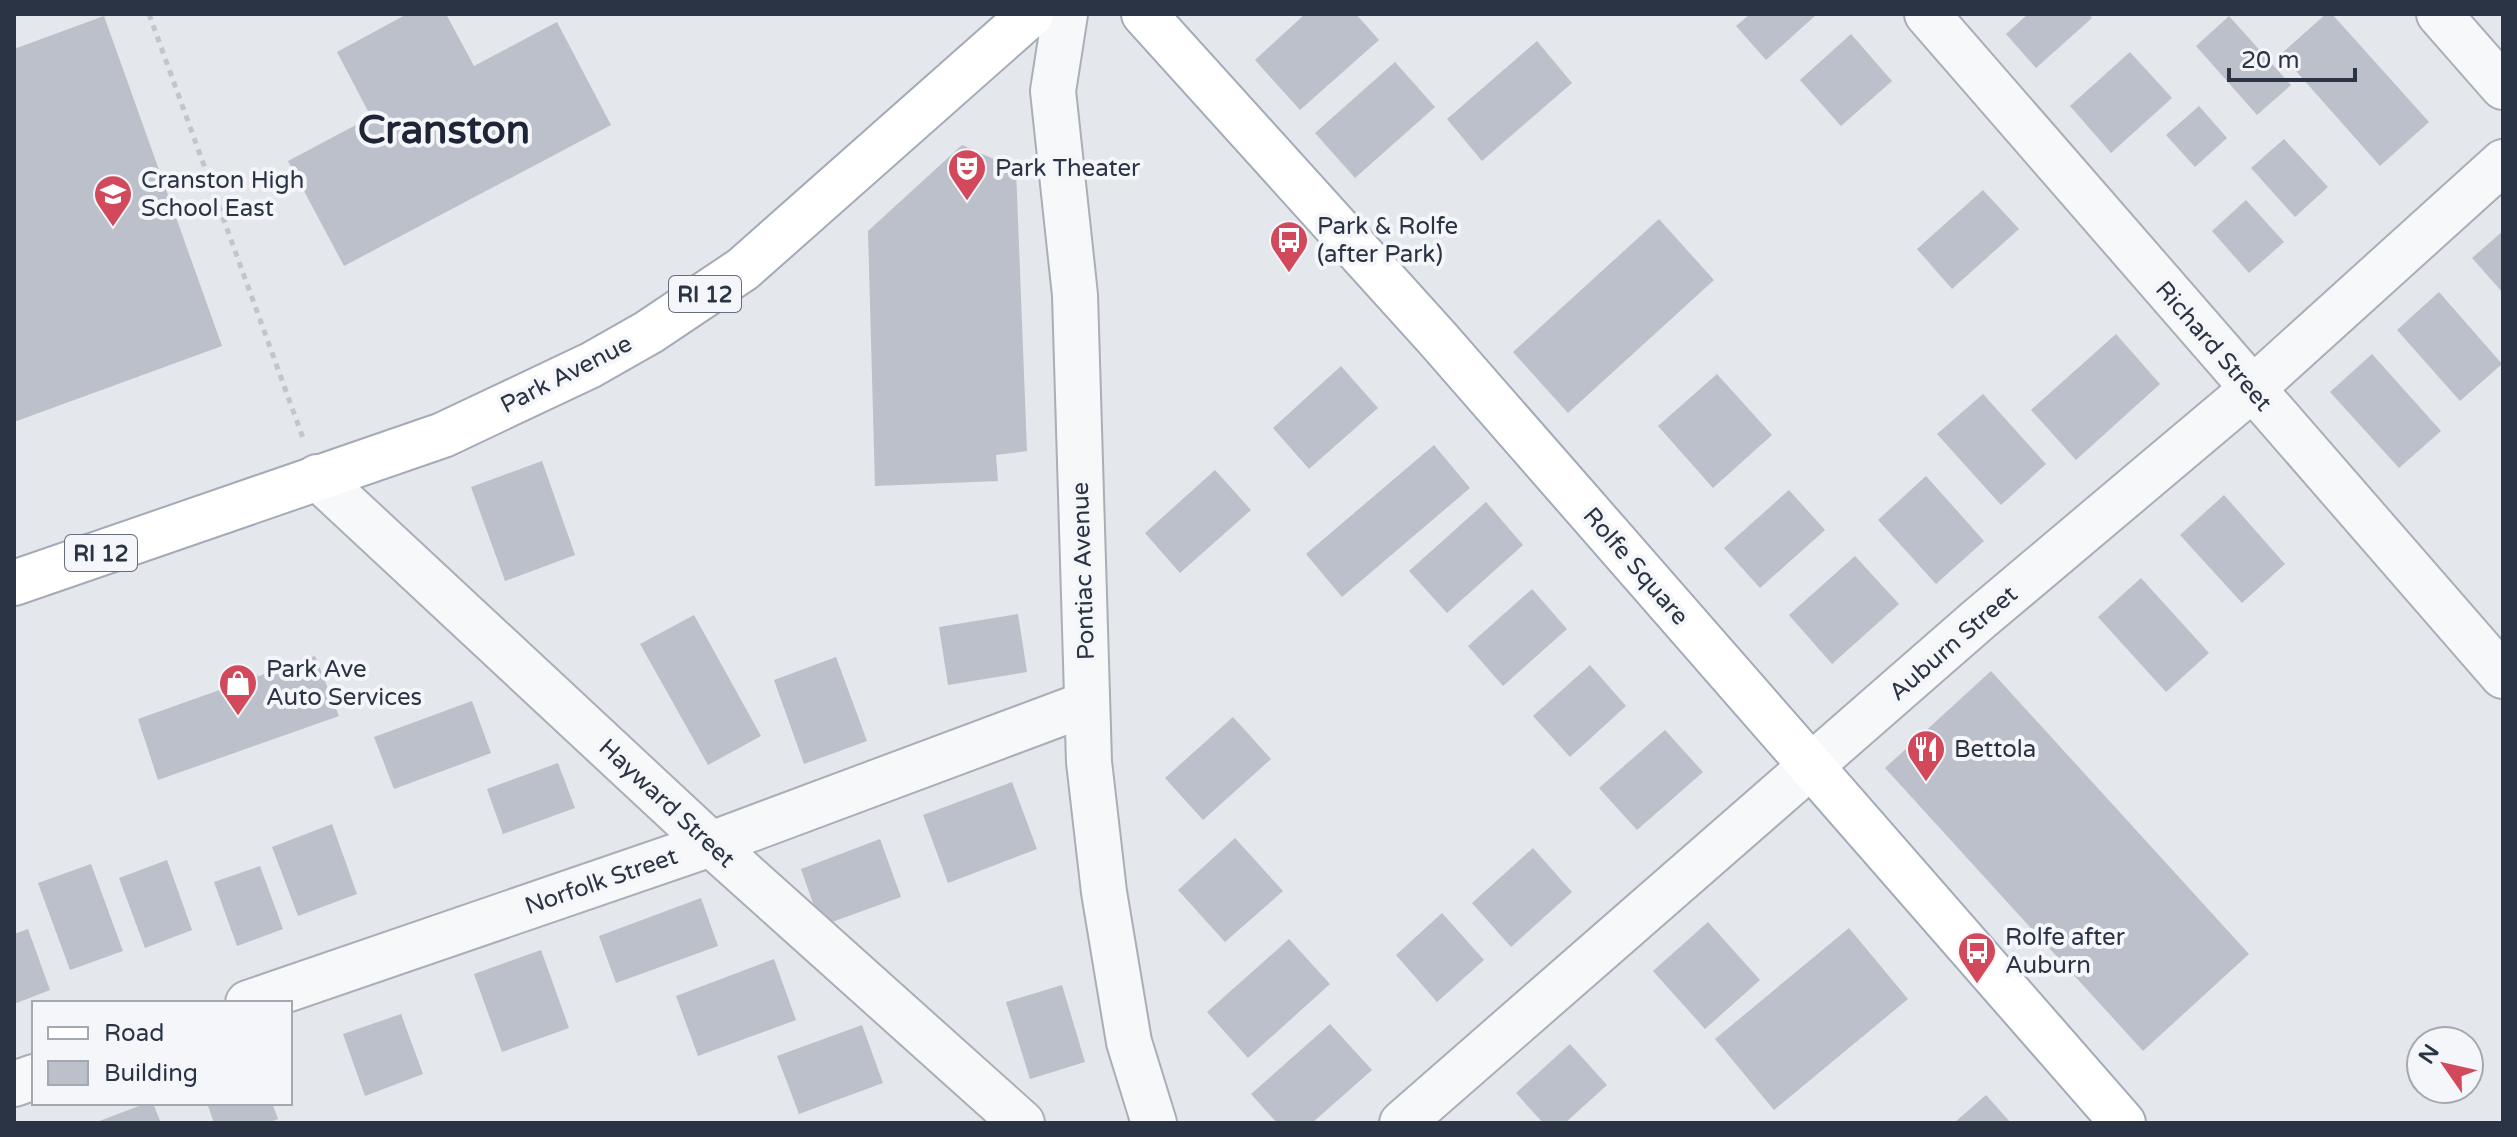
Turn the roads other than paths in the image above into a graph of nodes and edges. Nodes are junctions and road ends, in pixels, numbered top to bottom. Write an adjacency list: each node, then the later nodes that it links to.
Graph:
1 (1031, 14): 9 (main road, Park Avenue / RI 12)
2 (1065, 14): 12 (street, Pontiac Avenue)
3 (1144, 14): 13 (main road, Rolfe Square)
4 (1927, 14): 8 (street, Richard Street)
5 (2439, 14): 6 (street)
6 (2503, 87)
7 (2503, 162): 8 (street, Auburn Street)
8 (2251, 390): 11 (street, Richard Street); 13 (street, Auburn Street)
9 (317, 477): 10 (main road, Park Avenue / RI 12); 14 (street, Hayward Street)
10 (14, 583)
11 (2503, 676)
12 (1086, 704): 14 (street, Norfolk Street); 17 (street, Pontiac Avenue)
13 (1812, 766): 18 (street, Auburn Street); 19 (main road, Rolfe Square)
14 (711, 844): 15 (street, Norfolk Street); 16 (street, Hayward Street)
15 (254, 1001)
16 (1022, 1123)
17 (1154, 1123)
18 (1402, 1123)
19 (2123, 1123)

